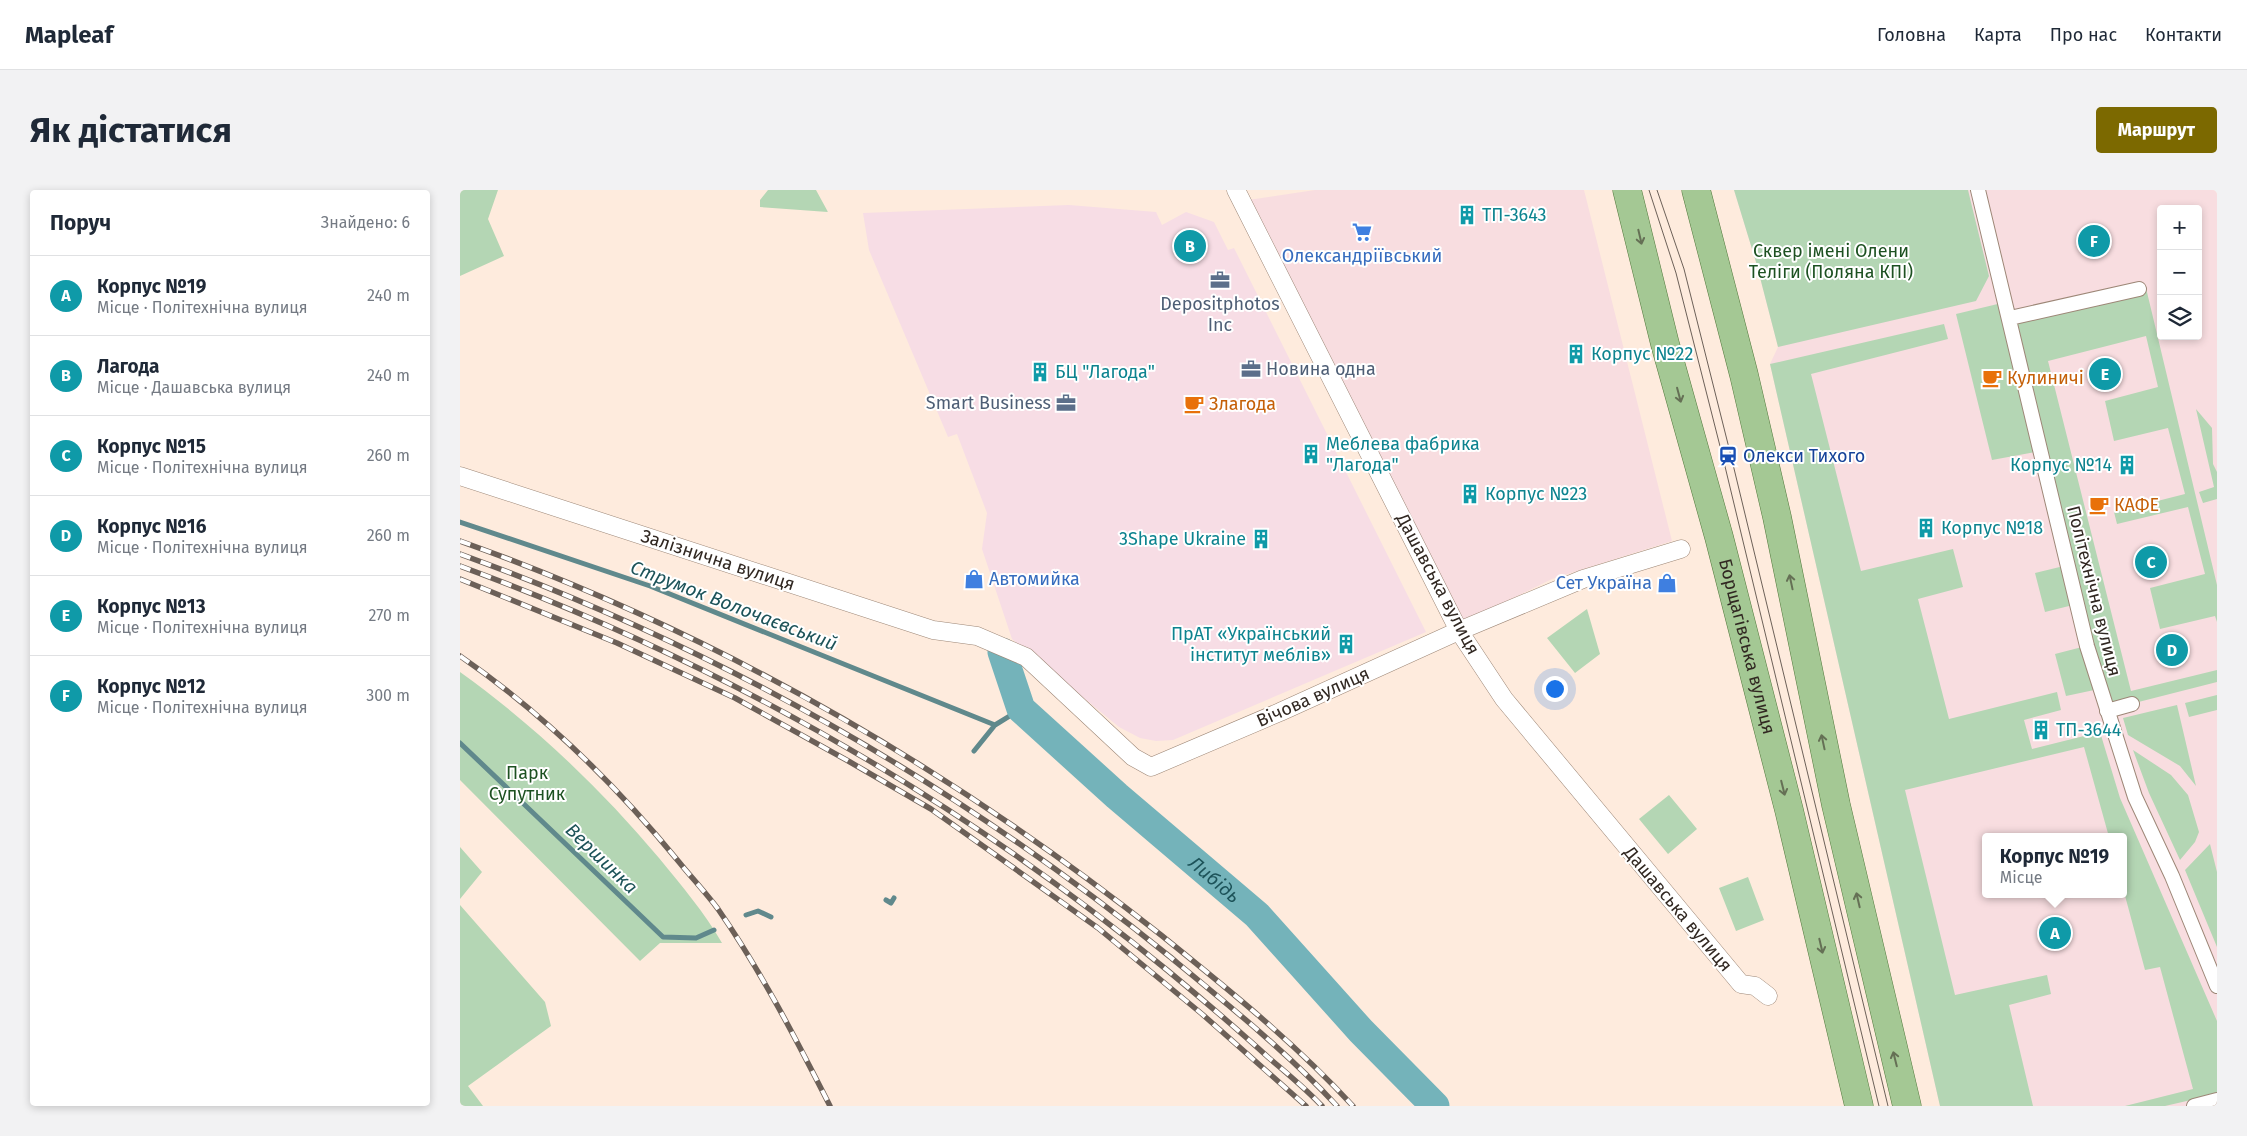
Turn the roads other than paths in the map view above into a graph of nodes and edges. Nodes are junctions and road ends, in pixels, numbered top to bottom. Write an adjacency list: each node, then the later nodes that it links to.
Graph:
1 (1236, 190): 9 (street, Дашавська вулиця)
2 (1627, 190): 16 (main road, Борщагівська вулиця, one-way to 16)
3 (1696, 190): 17 (main road, one-way to 3)
4 (1978, 190): 6 (street, Політехнічна вулиця)
5 (2139, 290): 6 (street)
6 (2010, 318): 12 (street, Політехнічна вулиця)
7 (460, 476): 10 (street, Залізнична вулиця)
8 (1681, 549): 9 (street, Вічова вулиця)
9 (1459, 631): 10 (street, Вічова вулиця); 14 (street, Дашавська вулиця)
10 (978, 636)
11 (2132, 704): 12 (street)
12 (2107, 710): 13 (street, Політехнічна вулиця)
13 (2217, 986)
14 (1768, 996)
15 (2217, 1100): 18 (street)
16 (1859, 1106)
17 (1906, 1106)
18 (2194, 1106)

